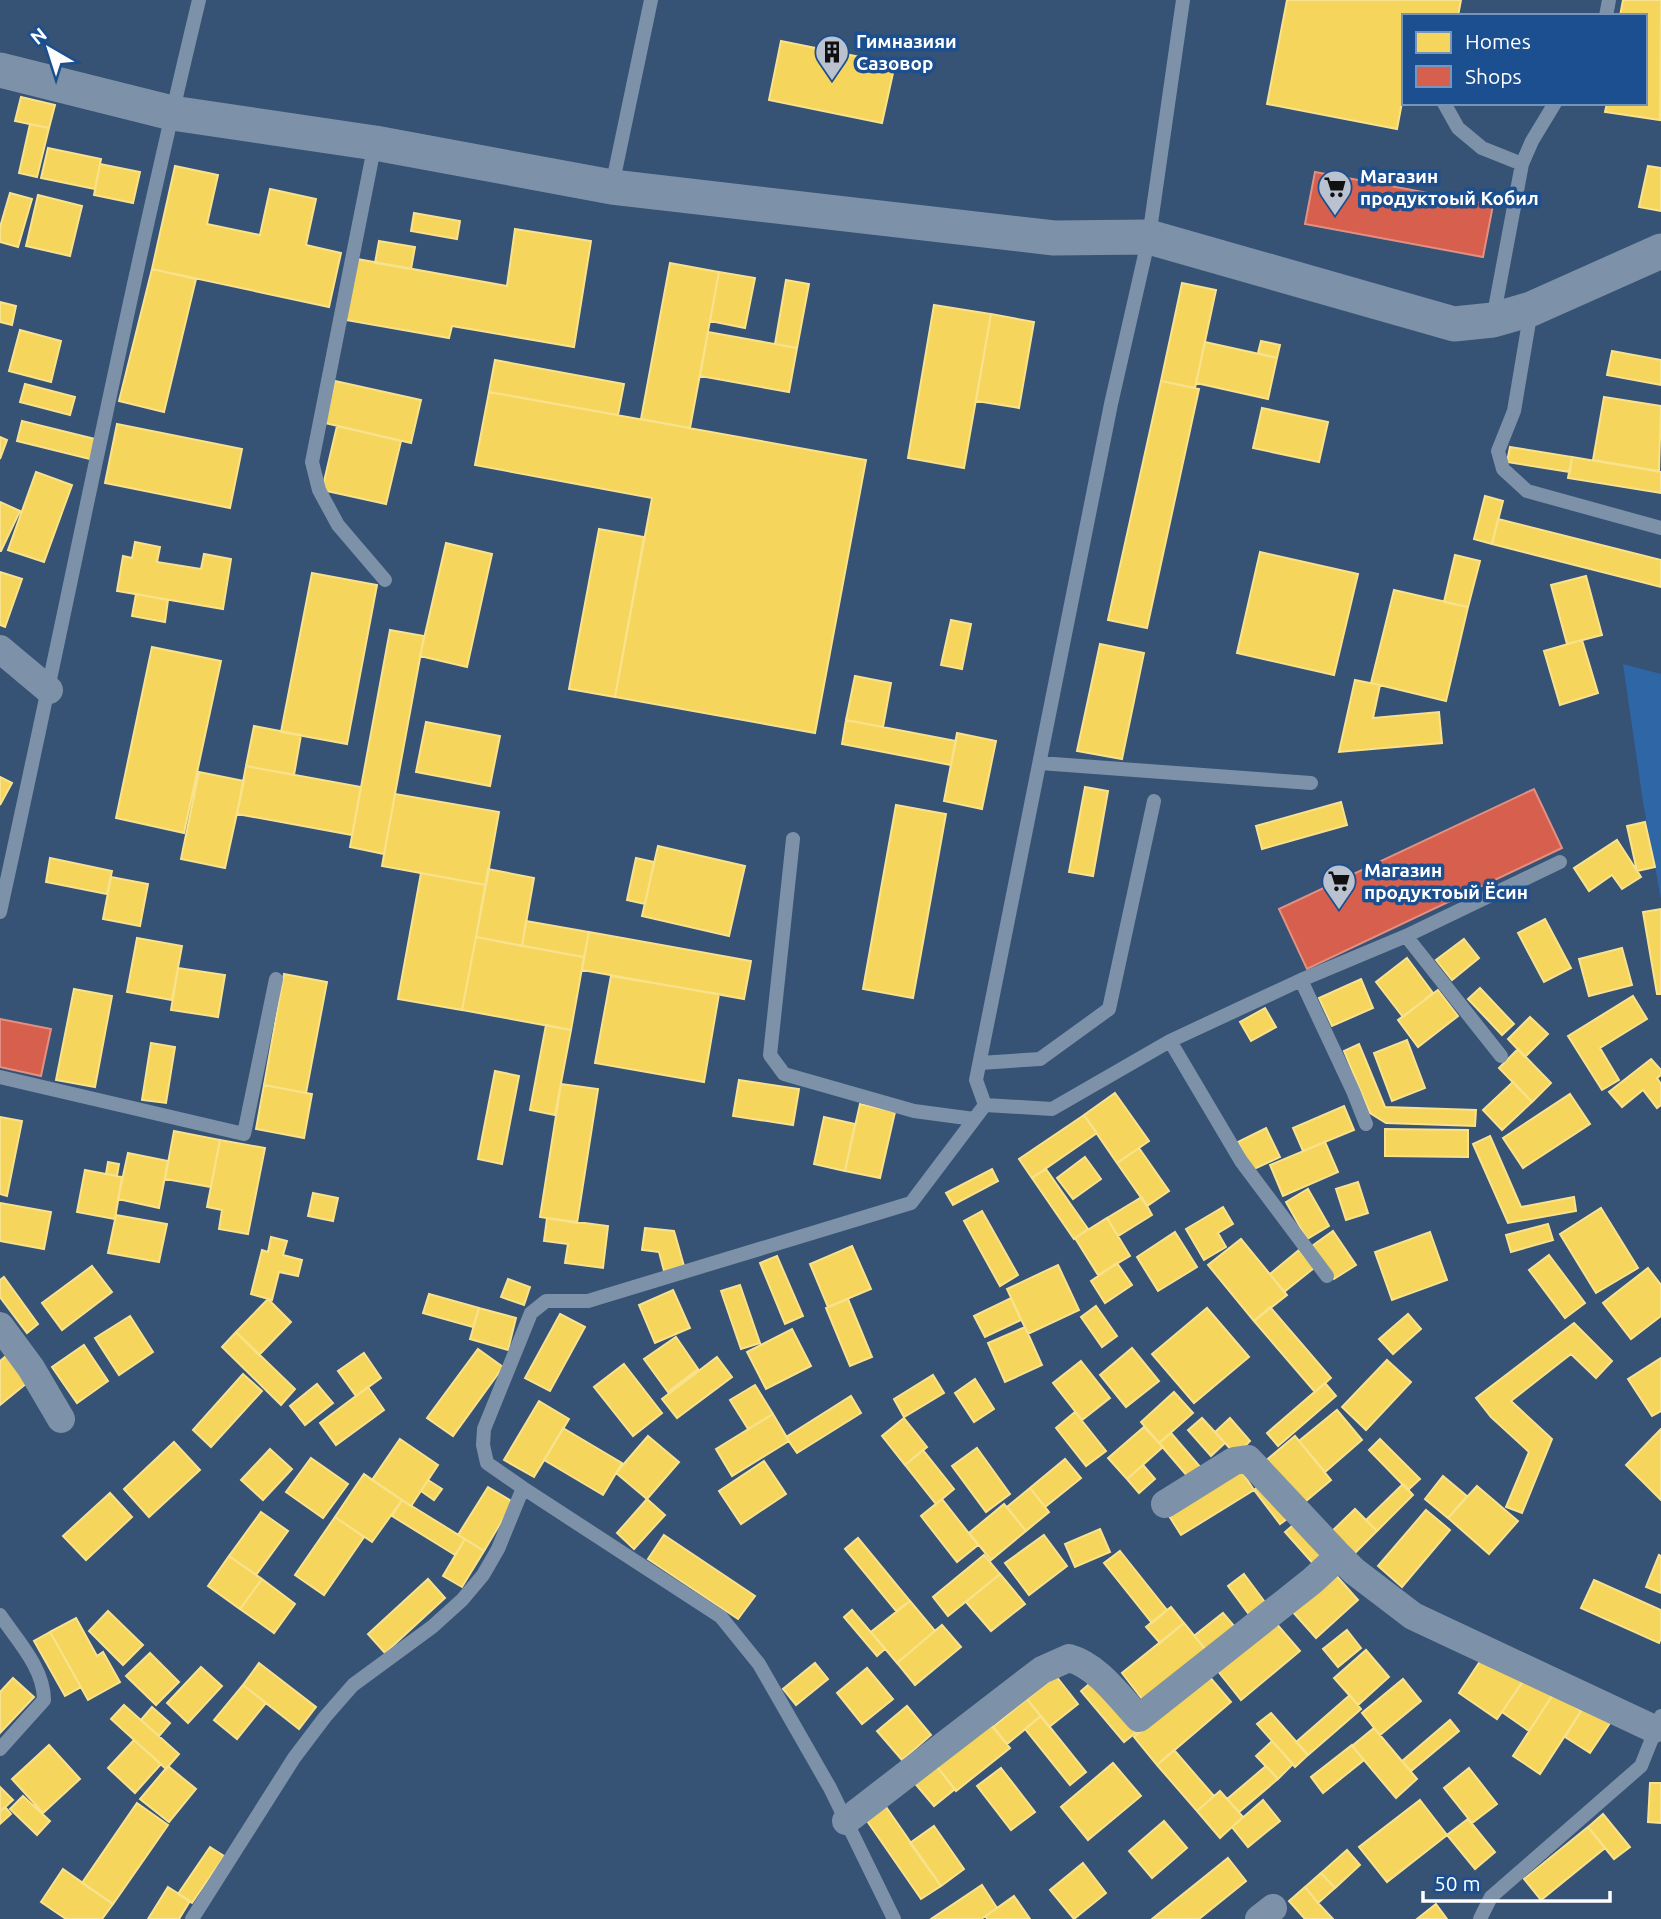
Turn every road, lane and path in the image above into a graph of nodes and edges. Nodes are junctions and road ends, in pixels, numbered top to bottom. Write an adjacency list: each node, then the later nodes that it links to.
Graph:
1 (199, 0): 7 (lane)
2 (651, 0): 10 (lane)
3 (1183, 0): 11 (lane)
4 (0, 70): 7 (street)
5 (1445, 105): 9 (lane)
6 (1554, 105): 9 (lane)
7 (172, 113): 8 (street); 18 (lane)
8 (375, 144): 10 (street); 16 (lane)
9 (1522, 164): 14 (lane)
10 (612, 187): 11 (street)
11 (1149, 237): 14 (street); 19 (lane)
12 (1661, 251): 13 (street)
13 (1531, 309): 14 (street); 15 (lane)
14 (1493, 320)
15 (1661, 528)
16 (385, 580)
17 (0, 649): 18 (street)
18 (49, 690): 24 (lane)
19 (1040, 763): 20 (lane); 30 (lane)
20 (1311, 783)
21 (1153, 801): 30 (lane)
22 (793, 839): 33 (lane)
23 (1560, 862): 25 (lane)
24 (0, 912)
25 (1406, 936): 27 (lane); 29 (lane)
26 (276, 979): 31 (lane)
27 (1301, 980): 28 (lane); 34 (lane)
28 (1170, 1041): 32 (lane); 35 (lane)
29 (1501, 1056)
30 (980, 1063): 32 (lane)
31 (0, 1077)
32 (985, 1105): 33 (lane)
33 (974, 1119): 38 (lane)
34 (1366, 1124)
35 (1327, 1276)
36 (0, 1326): 37 (street)
37 (61, 1419)
38 (523, 1488): 44 (lane); 45 (lane)
39 (1165, 1504): 40 (street)
40 (1339, 1556): 42 (street); 44 (street)
41 (0, 1615): 43 (lane)
42 (1658, 1722): 47 (lane)
43 (0, 1749)
44 (846, 1821): 46 (lane)
45 (192, 1919)
46 (894, 1919)
47 (1480, 1919)

